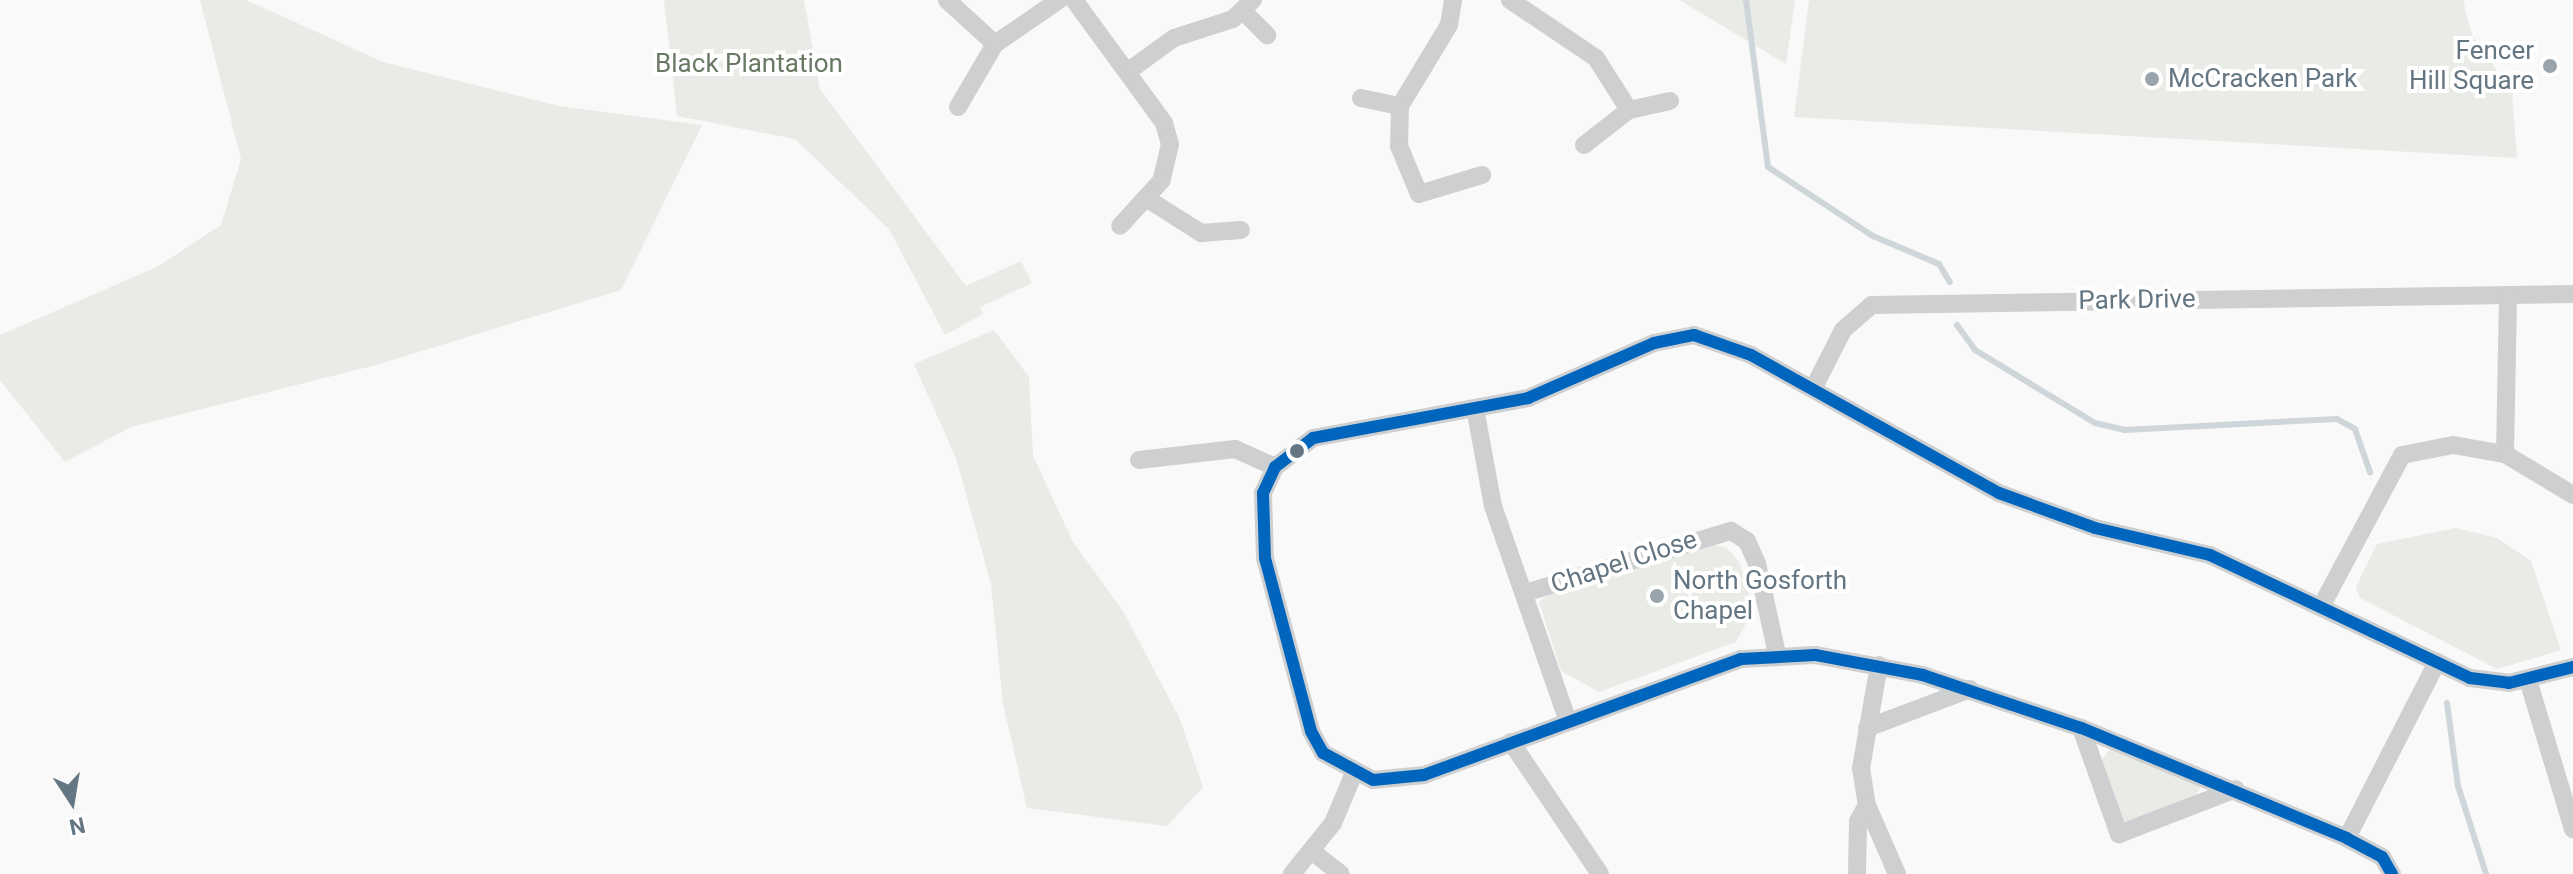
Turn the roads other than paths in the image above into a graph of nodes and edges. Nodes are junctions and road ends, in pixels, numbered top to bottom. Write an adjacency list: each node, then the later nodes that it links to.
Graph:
1 (947, 0): 8 (street)
2 (1059, 0): 8 (street)
3 (1074, 0): 9 (street)
4 (1453, 0): 12 (street)
5 (1510, 0): 14 (street)
6 (1248, 6): 7 (street); 9 (street)
7 (1267, 35)
8 (995, 44): 13 (street)
9 (1127, 72): 17 (street)
10 (1361, 98): 12 (street)
11 (1670, 101): 14 (street)
12 (1400, 106): 16 (street)
13 (958, 107)
14 (1629, 110): 15 (street)
15 (1584, 145)
16 (1482, 175)
17 (1149, 200): 18 (street); 19 (street)
18 (1120, 226)
19 (1241, 230)
20 (2573, 294): 21 (street, Park Drive)
21 (2508, 296): 22 (street, Park Drive); 24 (street)
22 (1813, 389): 23 (street); 29 (street)
23 (1475, 408): 26 (street); 28 (street)
24 (2505, 454): 27 (street); 29 (street)
25 (1139, 460): 26 (street)
26 (1275, 467): 40 (street)
27 (2573, 495)
28 (1525, 593): 30 (street, Chapel Close); 36 (street)
29 (2322, 605): 31 (street)
30 (1777, 654): 32 (street); 36 (street)
31 (2437, 662): 34 (street); 44 (street)
32 (1879, 665): 35 (street); 37 (street)
33 (2573, 667): 34 (street)
34 (2528, 680): 43 (street)
35 (1970, 689): 37 (street); 38 (street)
36 (1567, 719): 39 (street)
37 (1867, 728): 42 (street)
38 (2081, 728): 41 (street); 41 (street)
39 (1511, 742): 40 (street); 48 (street)
40 (1354, 773): 45 (street)
41 (2236, 789): 44 (street)
42 (1867, 805): 49 (street); 50 (street)
43 (2573, 829)
44 (2347, 838): 51 (street)
45 (1314, 853): 46 (street); 47 (street)
46 (1292, 874)
47 (1341, 874)
48 (1600, 874)
49 (1857, 874)
50 (1897, 874)
51 (2392, 874)

